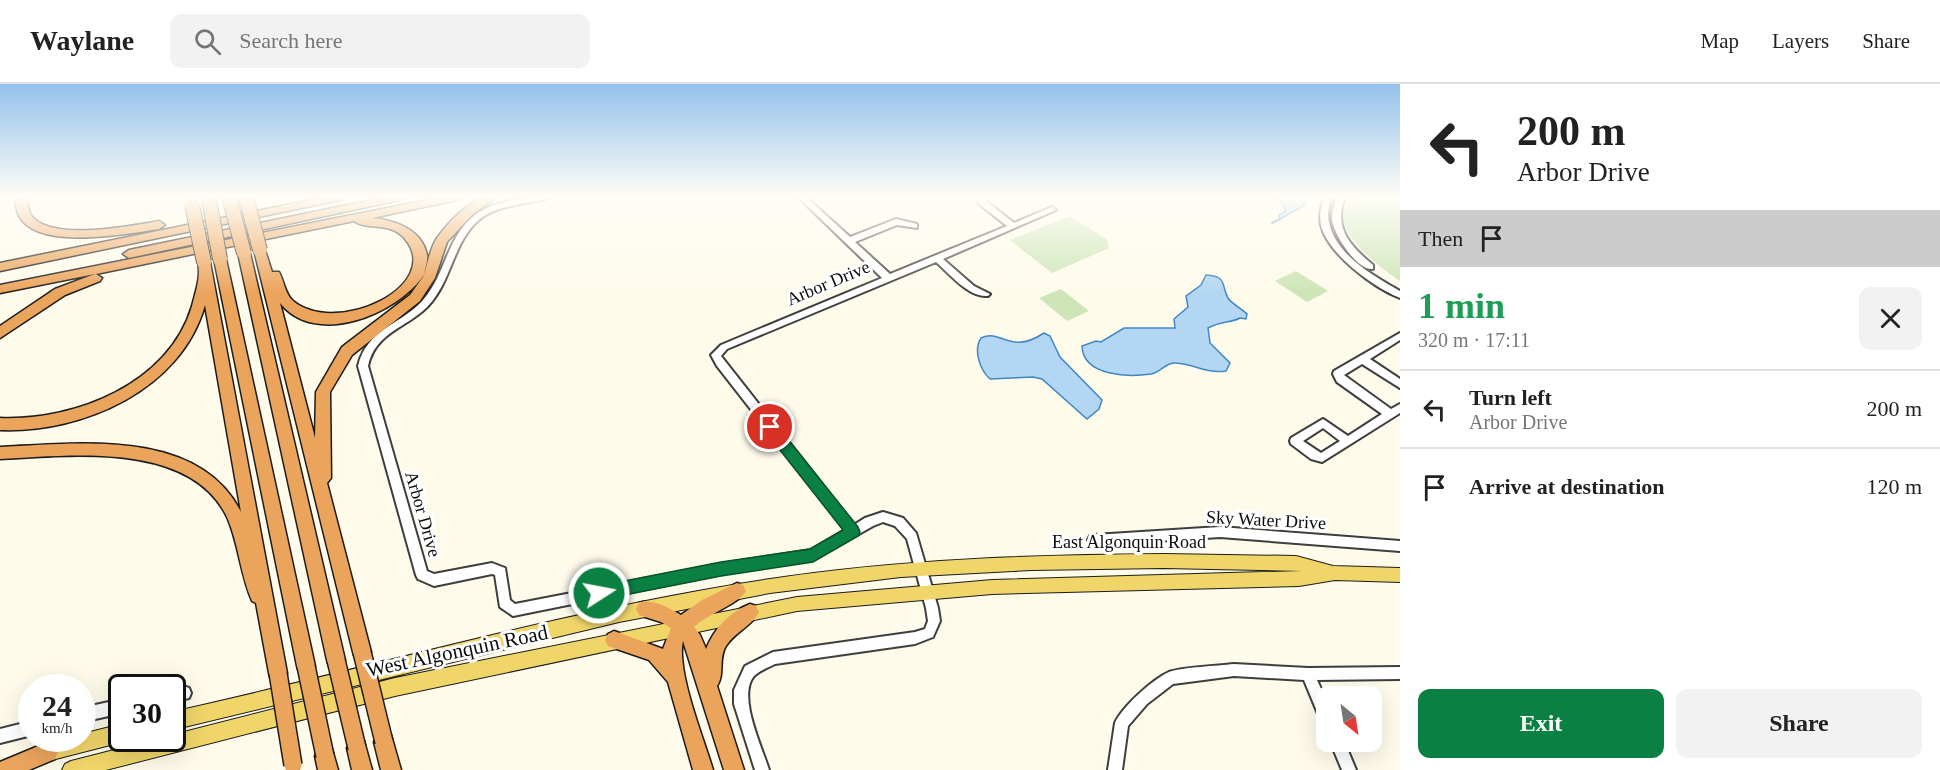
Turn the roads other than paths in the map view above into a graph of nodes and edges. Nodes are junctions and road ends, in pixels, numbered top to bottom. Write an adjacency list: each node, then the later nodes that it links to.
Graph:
1 (43, 229): 2 (highway)
2 (130, 229)
3 (146, 229): 22 (highway)
4 (182, 229): 24 (highway)
5 (197, 229): 26 (highway, bridge)
6 (215, 229): 64 (highway, bridge)
7 (237, 229): 69 (highway, bridge)
8 (245, 229): 27 (highway)
9 (254, 229): 20 (highway, bridge)
10 (296, 229): 21 (highway)
11 (400, 229): 20 (highway)
12 (451, 229): 40 (highway)
13 (467, 229): 41 (street, Arbor Drive)
14 (837, 229): 19 (street, Arbor Drive)
15 (879, 229): 19 (street)
16 (1005, 229): 23 (street)
17 (1328, 229): 31 (street)
18 (1338, 229): 28 (street)
19 (849, 241): 25 (street, Arbor Drive)
20 (260, 251): 40 (highway)
21 (184, 253): 29 (highway); 32 (highway)
22 (0, 258)
23 (937, 258): 25 (street); 30 (street)
24 (0, 267)
25 (888, 278): 41 (street, Arbor Drive)
26 (206, 279): 37 (highway); 51 (highway)
27 (0, 281)
28 (1400, 287)
29 (0, 289)
30 (985, 294)
31 (1400, 295)
32 (0, 333)
33 (1400, 336): 34 (street)
34 (1362, 359): 35 (street); 36 (street)
35 (1400, 384)
36 (1395, 411): 38 (street)
37 (0, 424)
38 (1347, 441)
39 (0, 453): 51 (highway)
40 (326, 511): 70 (highway, bridge)
41 (853, 532): 44 (street, Arbor Drive)
42 (1094, 540): 43 (street, Sky Water Drive)
43 (1400, 546)
44 (922, 567): 45 (main road, East Algonquin Road); 47 (main road, West Algonquin Road); 48 (street, Arbor Drive)
45 (1335, 573): 46 (main road, East Algonquin Road); 48 (main road, East Algonquin Road)
46 (1400, 575)
47 (737, 591): 49 (main road, West Algonquin Road); 52 (highway)
48 (929, 591): 50 (main road, West Algonquin Road); 73 (street, Arbor Drive)
49 (645, 609): 52 (highway); 59 (main road, West Algonquin Road)
50 (750, 612): 52 (main road, West Algonquin Road); 58 (highway)
51 (267, 614): 66 (highway, bridge)
52 (683, 626): 53 (main road, West Algonquin Road); 56 (highway); 58 (highway)
53 (614, 640): 56 (highway); 68 (main road, West Algonquin Road)
54 (1400, 673): 55 (street)
55 (1308, 674): 57 (street); 74 (street)
56 (679, 681): 71 (highway)
57 (1316, 693)
58 (717, 712): 72 (highway)
59 (186, 718)
60 (18, 731): 61 (street)
61 (0, 735)
62 (48, 752): 65 (main road); 67 (highway)
63 (1342, 752): 75 (street)
64 (327, 763)
65 (0, 764)
66 (293, 768)
67 (4, 770)
68 (71, 770)
69 (362, 770)
70 (391, 770)
71 (703, 770)
72 (734, 770)
73 (762, 770)
74 (1115, 770)
75 (1349, 770)

